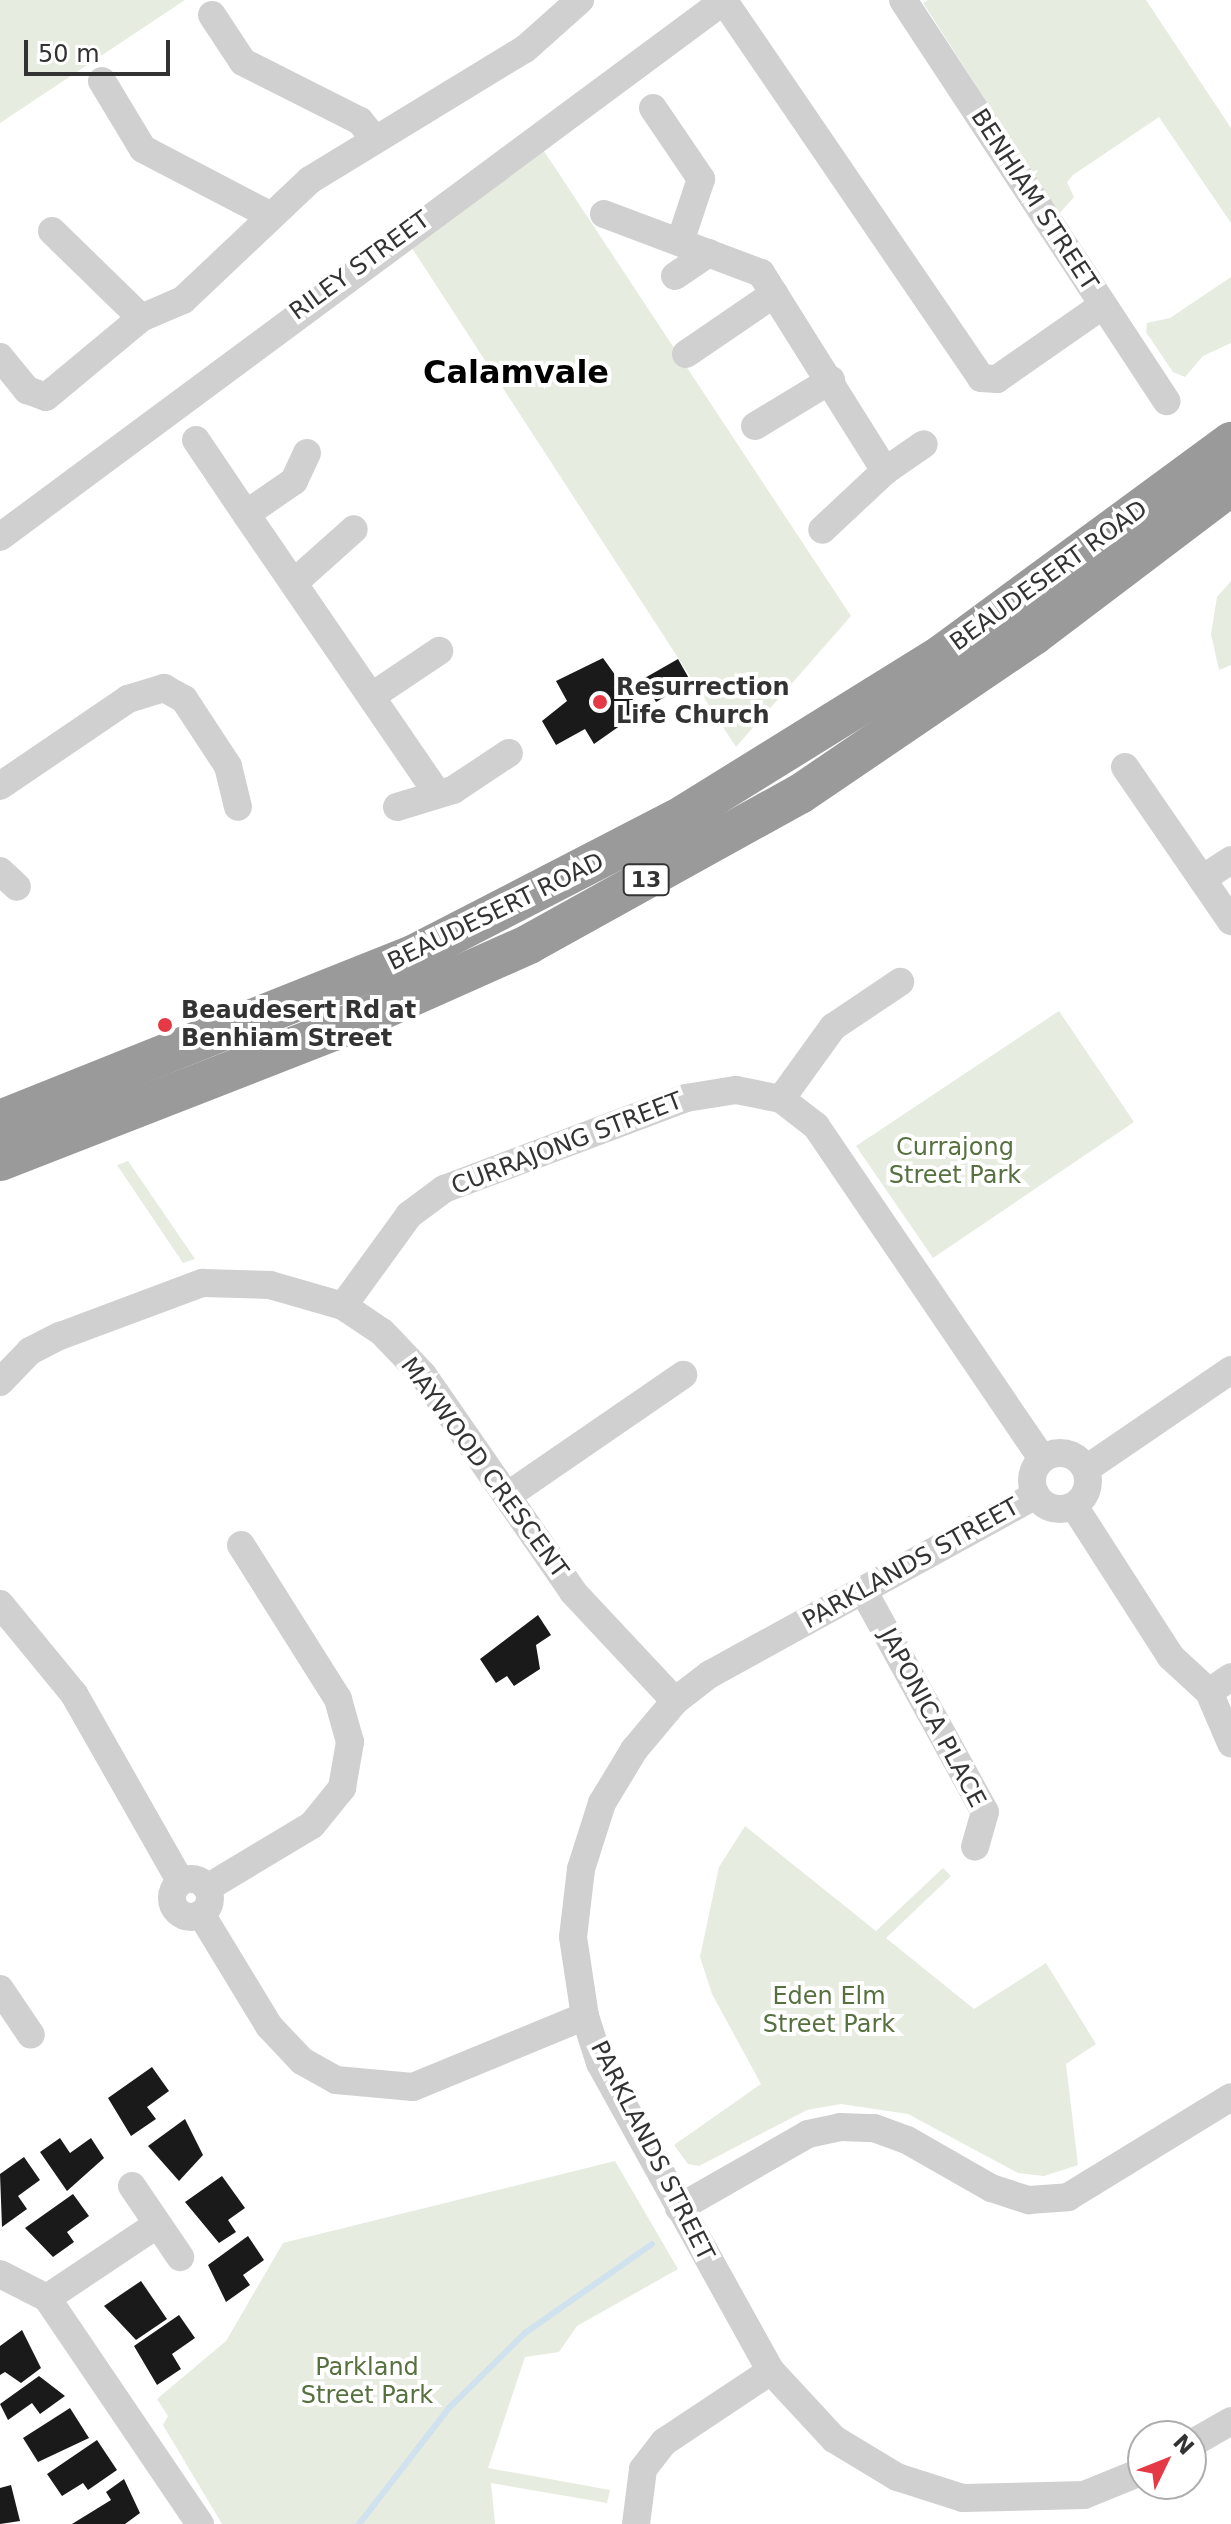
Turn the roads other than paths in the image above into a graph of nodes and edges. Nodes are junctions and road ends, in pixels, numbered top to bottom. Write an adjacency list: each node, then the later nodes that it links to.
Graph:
1 (580, 0): 7 (street)
2 (724, 0): 15 (street); 31 (street, RILEY STREET)
3 (903, 0): 15 (street, BENHIAM STREET)
4 (212, 15): 7 (street)
5 (102, 81): 9 (street)
6 (653, 108): 11 (street)
7 (373, 137): 9 (street)
8 (604, 214): 11 (street)
9 (271, 216): 16 (street)
10 (52, 231): 16 (street)
11 (680, 242): 12 (street)
12 (709, 253): 13 (street); 14 (street)
13 (675, 276)
14 (774, 294): 17 (street); 19 (street)
15 (1103, 305): 20 (street, BENHIAM STREET)
16 (141, 318): 18 (street)
17 (686, 354)
18 (0, 357)
19 (831, 380): 21 (street); 26 (street)
20 (1166, 401)
21 (755, 426)
22 (196, 440): 28 (street)
23 (1231, 442): 46 (highway, BEAUDESERT ROAD / 13)
24 (924, 444): 26 (street)
25 (307, 453): 28 (street)
26 (885, 471): 30 (street)
27 (1231, 486): 47 (highway, BEAUDESERT ROAD / 13)
28 (246, 514): 32 (street)
29 (354, 529): 32 (street)
30 (822, 530)
31 (0, 537)
32 (297, 580): 34 (street)
33 (439, 651): 34 (street)
34 (372, 696): 38 (street)
35 (509, 753): 38 (street)
36 (1125, 767): 42 (street)
37 (0, 786): 39 (street)
38 (437, 793): 40 (street)
39 (238, 807)
40 (397, 807)
41 (1231, 860): 42 (street)
42 (1202, 879): 43 (street)
43 (1231, 921)
44 (900, 982): 45 (street)
45 (781, 1099): 48 (street, CURRAJONG STREET); 52 (street, CURRAJONG STREET)
46 (3, 1116)
47 (0, 1161)
48 (343, 1306): 51 (street, MAYWOOD CRESCENT); 55 (street, MAYWOOD CRESCENT)
49 (1231, 1370): 53 (street)
50 (683, 1375): 55 (street)
51 (0, 1382)
52 (1042, 1459): 53 (street); 54 (street)
53 (1086, 1469): 56 (street)
54 (1036, 1495): 56 (street); 58 (street, PARKLANDS STREET)
55 (507, 1496): 61 (street, MAYWOOD CRESCENT)
56 (1074, 1506): 60 (street)
57 (241, 1545): 64 (street)
58 (864, 1592): 61 (street, PARKLANDS STREET); 63 (street, JAPONICA PLACE)
59 (0, 1604): 64 (street)
60 (1220, 1684): 62 (street)
61 (675, 1701): 66 (street, PARKLANDS STREET)
62 (1231, 1743)
63 (975, 1847)
64 (196, 1895): 66 (street)
65 (4, 2005): 67 (street)
66 (585, 2016): 70 (street, PARKLANDS STREET)
67 (31, 2035)
68 (1231, 2097): 70 (street)
69 (132, 2186): 71 (street)
70 (679, 2208): 75 (street, PARKLANDS STREET)
71 (158, 2224): 72 (street); 74 (street)
72 (180, 2257)
73 (0, 2274): 74 (street)
74 (47, 2298): 79 (street)
75 (771, 2371): 78 (street, PARKLANDS STREET); 80 (street)
76 (1231, 2421): 77 (street)
77 (1207, 2435)
78 (1127, 2478)
79 (200, 2524)
80 (636, 2524)

